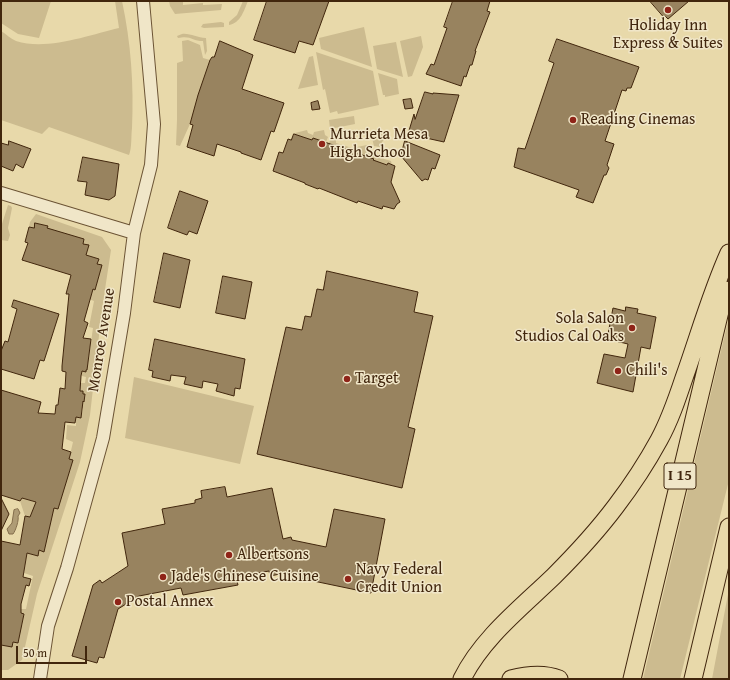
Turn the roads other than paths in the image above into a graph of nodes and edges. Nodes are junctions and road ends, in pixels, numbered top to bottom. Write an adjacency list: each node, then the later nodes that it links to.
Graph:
1 (143, 1): 3 (street, Monroe Avenue)
2 (1, 193): 3 (street)
3 (134, 233): 8 (street, Monroe Avenue)
4 (729, 253): 9 (highway)
5 (729, 272): 12 (highway, I 15)
6 (729, 527): 7 (highway)
7 (704, 634): 13 (highway); 14 (highway)
8 (40, 679)
9 (462, 679)
10 (511, 679): 11 (highway)
11 (559, 679)
12 (632, 679)
13 (693, 679)
14 (696, 679)

